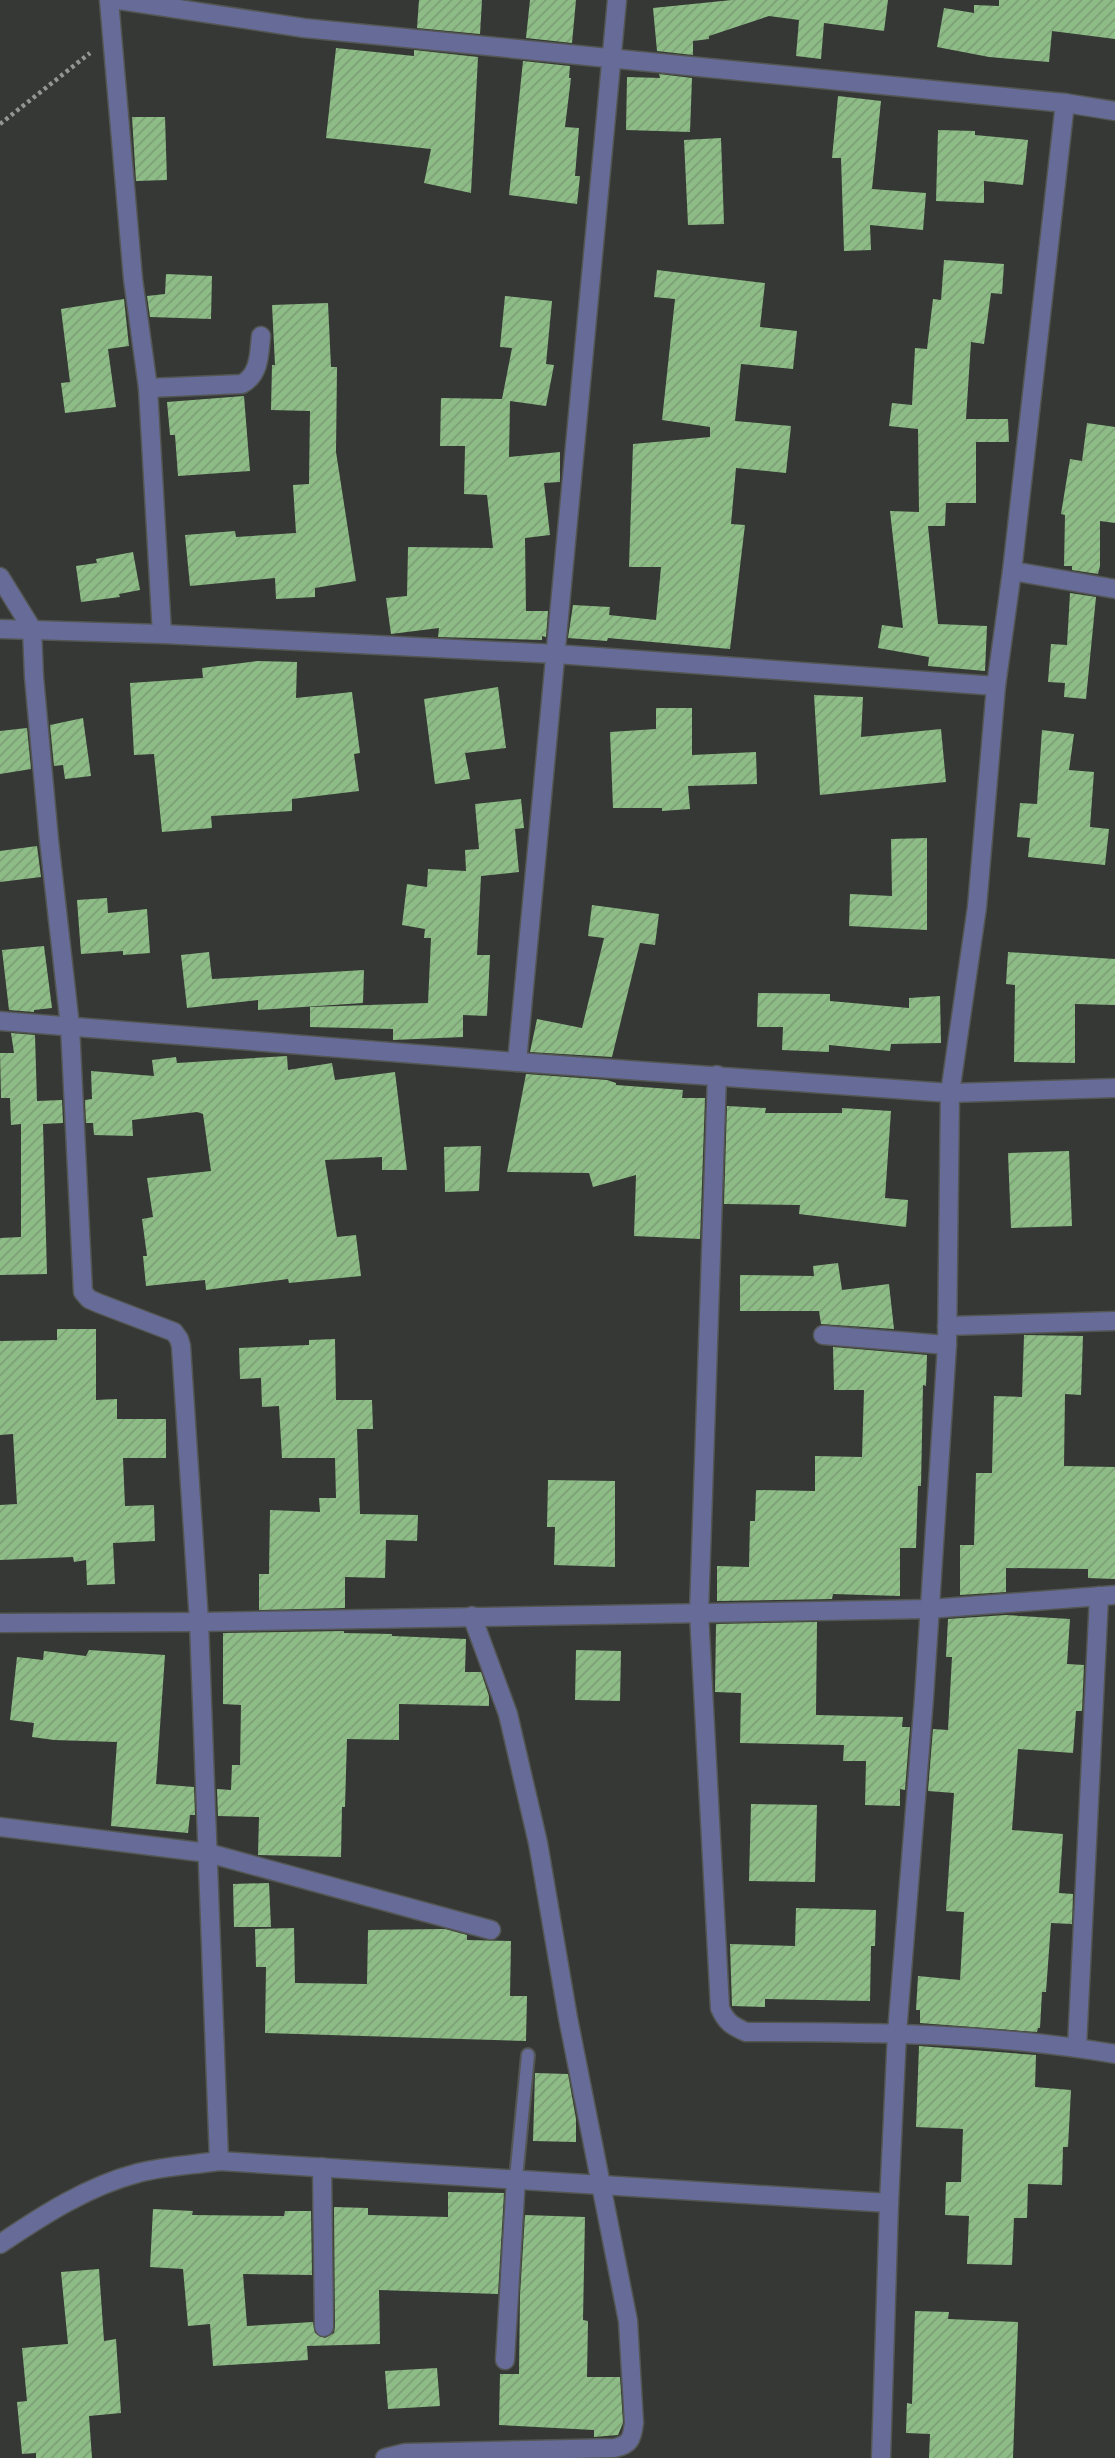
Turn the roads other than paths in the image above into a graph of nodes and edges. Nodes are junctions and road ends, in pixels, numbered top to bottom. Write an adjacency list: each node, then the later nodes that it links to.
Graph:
1 (109, 0): 8 (street)
2 (119, 0): 4 (street)
3 (617, 0): 4 (street)
4 (610, 58): 5 (street); 15 (street)
5 (1065, 103): 6 (street); 9 (street)
6 (1115, 111)
7 (261, 336): 8 (street)
8 (148, 388): 14 (street)
9 (1012, 571): 11 (street); 16 (street)
10 (0, 577): 13 (street)
11 (1115, 589)
12 (0, 629): 13 (street)
13 (32, 629): 14 (street); 18 (street)
14 (162, 634): 15 (street)
15 (556, 654): 16 (street); 19 (street)
16 (996, 686): 22 (street)
17 (0, 1021): 18 (street)
18 (70, 1026): 19 (street); 30 (street)
19 (517, 1062): 20 (street)
20 (717, 1076): 22 (street); 28 (street)
21 (1115, 1088): 22 (street)
22 (950, 1093): 25 (street)
23 (1115, 1321): 25 (street)
24 (823, 1335): 25 (street)
25 (947, 1336): 27 (street)
26 (1107, 1595): 27 (street); 36 (street)
27 (929, 1609): 28 (street); 35 (street)
28 (699, 1613): 29 (street); 35 (street)
29 (472, 1616): 30 (street); 42 (street)
30 (199, 1622): 31 (street); 33 (street)
31 (0, 1623)
32 (0, 1827): 33 (street)
33 (208, 1853): 34 (street); 39 (street)
34 (491, 1930)
35 (897, 2033): 36 (street); 43 (street)
36 (1077, 2048): 37 (street)
37 (1115, 2054)
38 (528, 2055): 41 (lane)
39 (219, 2161): 40 (street); 44 (street)
40 (322, 2167): 41 (street); 45 (street)
41 (516, 2178): 42 (street); 46 (street)
42 (601, 2185): 43 (street); 47 (street)
43 (889, 2203): 48 (street)
44 (0, 2244)
45 (324, 2327)
46 (505, 2360)
47 (385, 2458)
48 (881, 2458)

